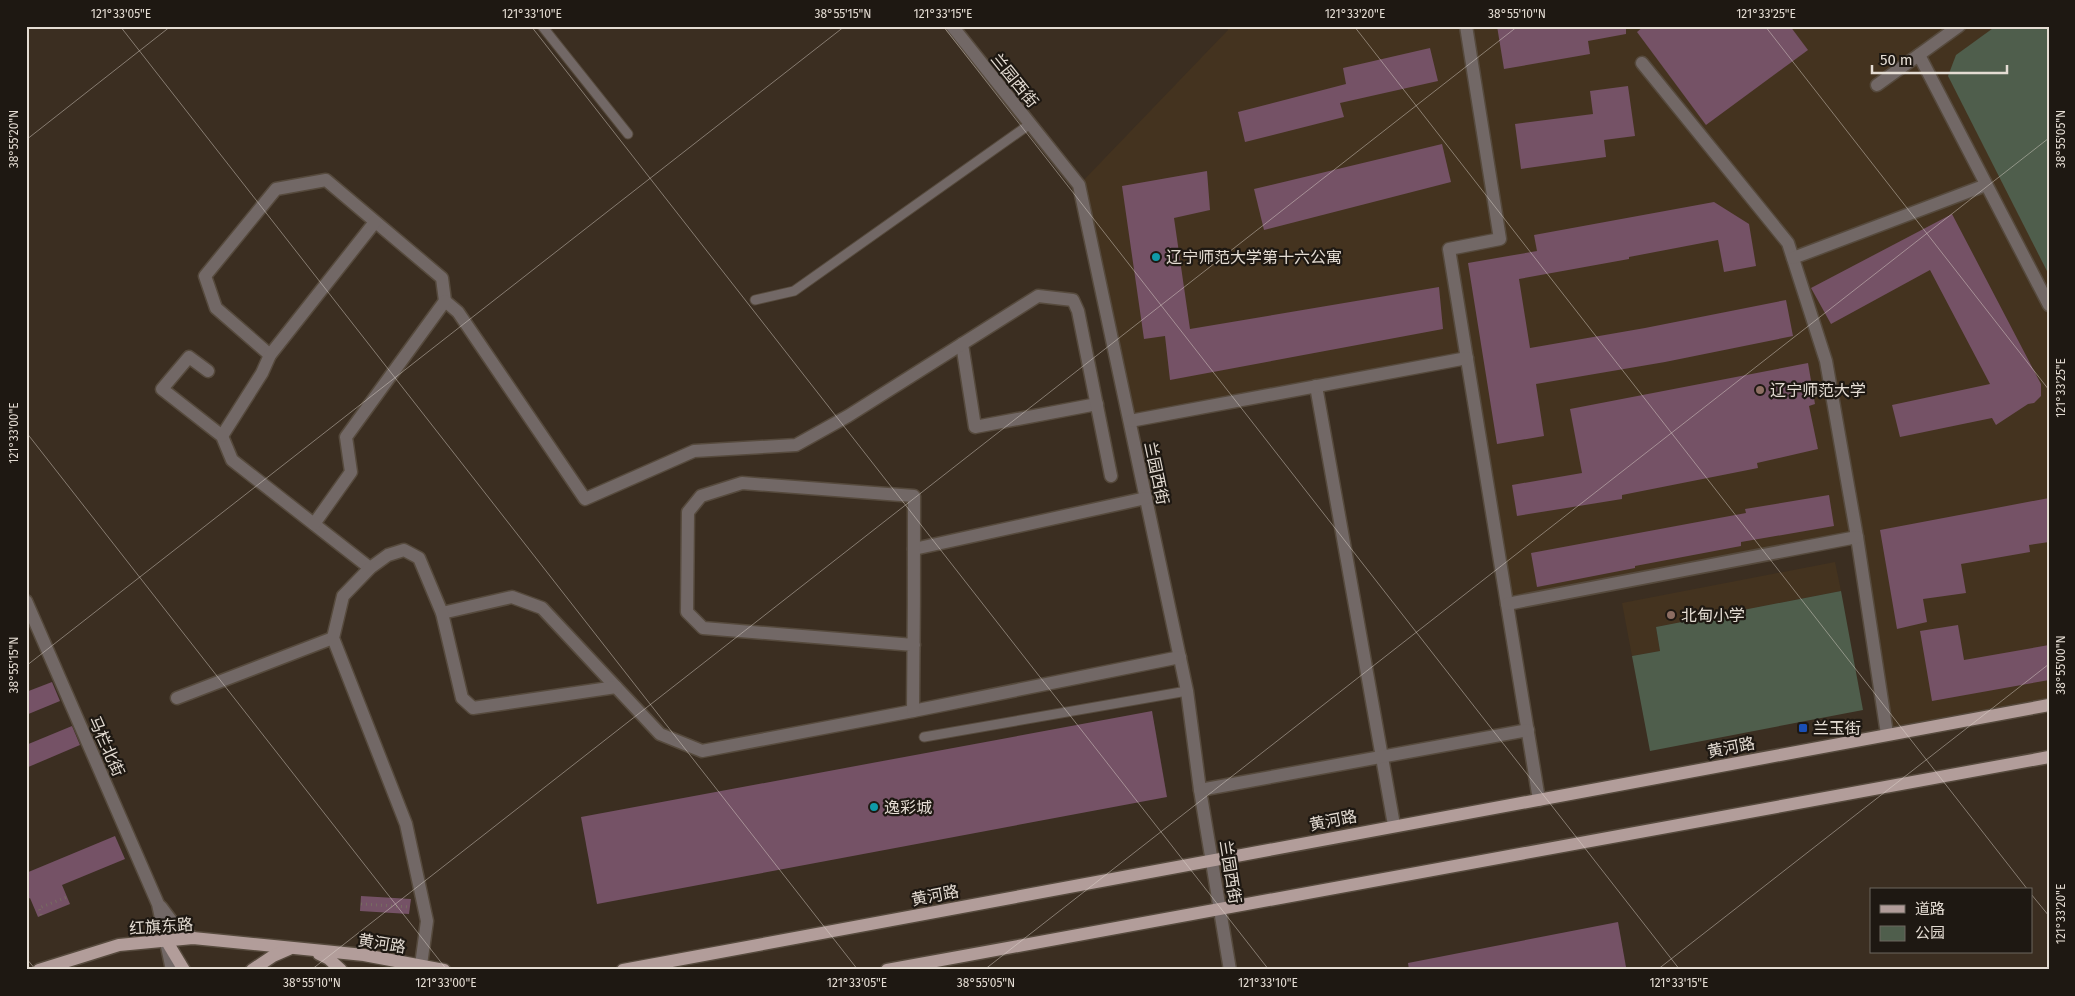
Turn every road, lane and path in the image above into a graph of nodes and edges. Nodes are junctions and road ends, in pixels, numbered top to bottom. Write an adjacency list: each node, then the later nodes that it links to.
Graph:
1 (542, 26): 9 (lane)
2 (952, 26): 8 (street, 兰园西街)
3 (1466, 26): 18 (street)
4 (1959, 26): 5 (street)
5 (1918, 55): 7 (street); 10 (street)
6 (1642, 63): 12 (street)
7 (1877, 85)
8 (1030, 124): 13 (lane); 22 (street, 兰园西街)
9 (628, 134)
10 (1986, 185): 12 (street); 15 (street)
11 (375, 222): 14 (street); 17 (street); 17 (street)
12 (1793, 258): 27 (street)
13 (754, 300)
14 (445, 301): 16 (street); 26 (street)
15 (2049, 306)
16 (962, 344): 21 (street); 21 (street)
17 (270, 355): 23 (street)
18 (1467, 358): 20 (street); 31 (street)
19 (208, 370): 23 (street)
20 (1316, 386): 22 (street); 44 (street)
21 (1097, 404): 24 (street)
22 (1130, 421): 25 (street, 兰园西街)
23 (222, 436): 26 (street)
24 (1111, 476)
25 (1146, 498): 28 (street); 35 (street, 兰园西街)
26 (314, 524): 29 (street)
27 (1857, 537): 31 (street); 42 (street)
28 (914, 549): 34 (street); 34 (street)
29 (370, 568): 32 (street); 33 (street)
30 (26, 601): 51 (street, 马栏北街)
31 (1507, 604): 41 (street)
32 (442, 613): 36 (street); 36 (street)
33 (333, 638): 38 (street); 60 (street)
34 (914, 646): 40 (street)
35 (1180, 657): 37 (street, 兰园西街); 40 (street)
36 (616, 687): 40 (street)
37 (1187, 691): 43 (lane); 46 (street, 兰园西街)
38 (177, 698)
39 (2049, 705): 42 (main road, 黄河路)
40 (913, 711)
41 (1528, 730): 44 (street); 47 (street)
42 (1887, 734): 47 (main road, 黄河路)
43 (924, 737)
44 (1381, 756): 46 (street); 48 (street)
45 (2049, 757): 54 (main road)
46 (1200, 790): 49 (street, 兰园西街)
47 (1540, 800): 48 (main road, 黄河路)
48 (1394, 825): 49 (main road, 黄河路)
49 (1213, 859): 54 (street, 兰园西街); 67 (main road, 黄河路)
50 (67, 896): 55 (path)
51 (158, 904): 56 (street); 57 (street)
52 (360, 904): 53 (path)
53 (410, 907)
54 (1221, 909): 68 (main road); 69 (street, 兰园西街)
55 (41, 915)
56 (192, 938): 57 (main road, 红旗东路); 58 (main road, 红旗东路)
57 (166, 940): 61 (main road, 红旗东路); 62 (street); 63 (main road)
58 (289, 949): 59 (main road, 红旗东路); 64 (main road)
59 (315, 951): 60 (main road, 黄河路); 65 (main road)
60 (421, 965): 66 (main road, 黄河路)
61 (39, 970)
62 (172, 970)
63 (184, 970)
64 (252, 970)
65 (341, 970)
66 (444, 970)
67 (623, 970)
68 (887, 970)
69 (1230, 970)

